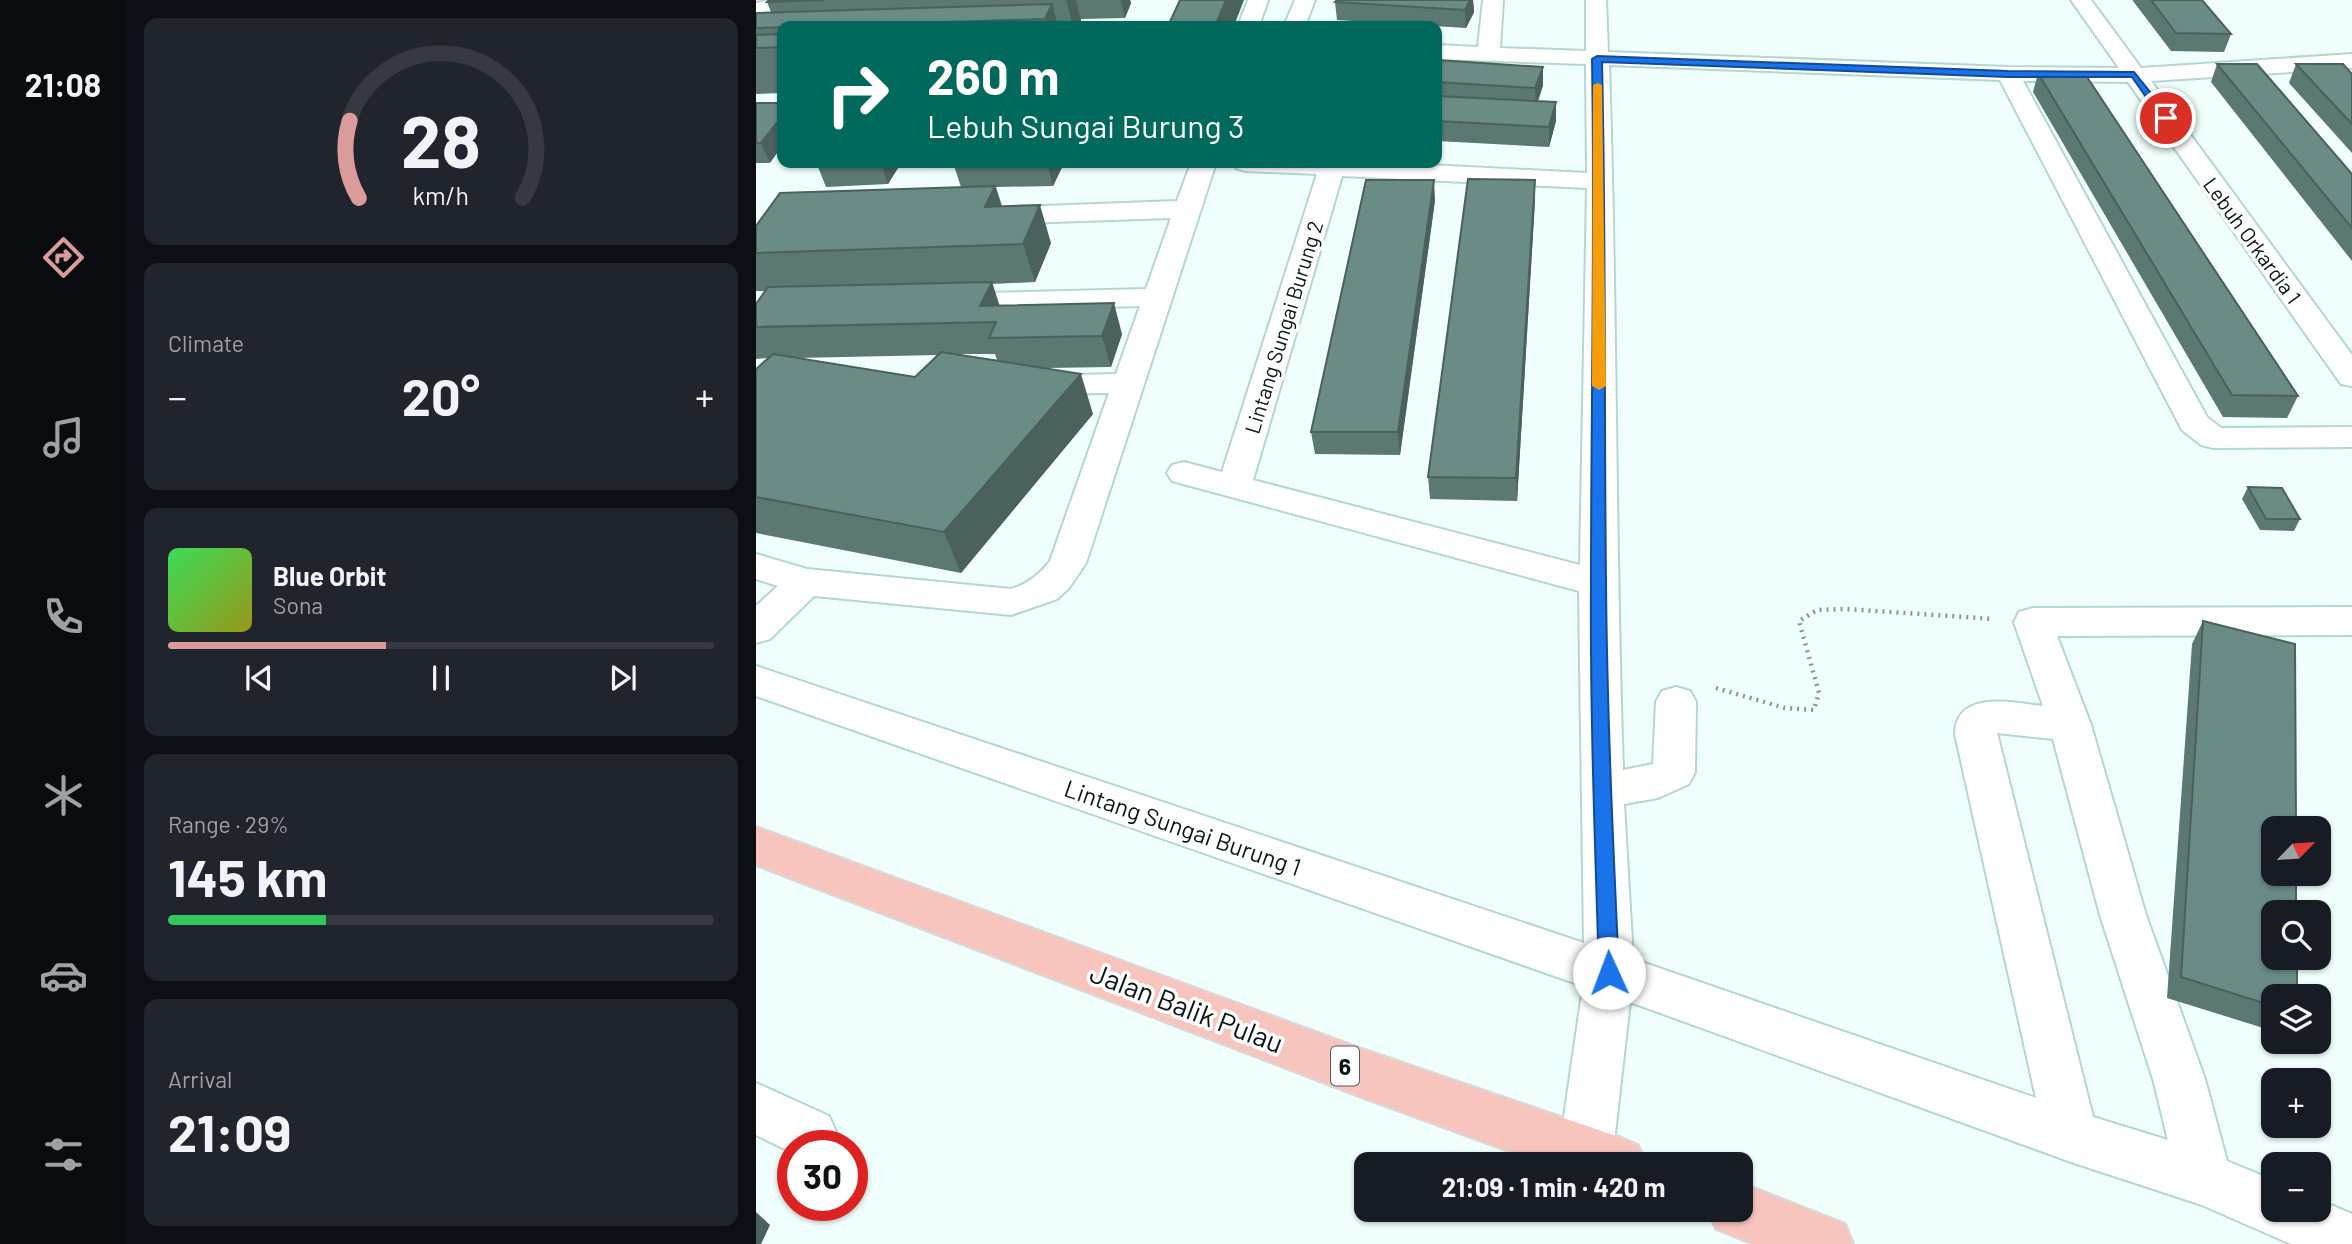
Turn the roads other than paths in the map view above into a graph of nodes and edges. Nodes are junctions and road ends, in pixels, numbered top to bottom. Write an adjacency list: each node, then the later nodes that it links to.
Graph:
1 (1258, 0): 8 (street)
2 (1305, 0): 9 (street)
3 (1493, 0): 12 (street)
4 (1596, 0): 13 (street)
5 (2081, 0): 17 (street, Lebuh Orkardia 1)
6 (845, 2): 7 (street)
7 (756, 9)
8 (1251, 21)
9 (1297, 21)
10 (2235, 47): 15 (street)
11 (1442, 52): 12 (street)
12 (1488, 54): 13 (street)
13 (1597, 59): 16 (street); 21 (street)
14 (2352, 61): 15 (street)
15 (2253, 66): 17 (street); 18 (street)
16 (2008, 74): 17 (street); 29 (street)
17 (2134, 75): 26 (street, Lebuh Orkardia 1)
18 (2271, 87)
19 (1201, 168): 22 (street)
20 (1332, 168): 21 (street); 31 (street, Lintang Sungai Burung 2)
21 (1600, 181): 34 (street)
22 (1187, 209): 23 (street); 24 (street)
23 (970, 216)
24 (1158, 298): 25 (street); 27 (street)
25 (922, 304)
26 (2352, 377)
27 (1128, 383): 28 (street); 33 (street)
28 (1007, 385)
29 (2352, 437)
30 (1184, 473): 31 (street)
31 (1234, 487): 34 (street)
32 (756, 566): 33 (street)
33 (805, 582): 36 (street)
34 (1598, 583): 40 (street)
35 (2352, 621): 39 (street)
36 (756, 629)
37 (756, 681): 42 (street, Lintang Sungai Burung 1)
38 (1676, 702): 40 (street)
39 (2070, 725): 45 (street); 48 (street)
40 (1602, 789): 42 (street)
41 (756, 846): 46 (main road, Jalan Balik Pulau / 6)
42 (1609, 973): 45 (street, Lintang Sungai Burung 1); 47 (street)
43 (756, 1108): 44 (street)
44 (802, 1130)
45 (2071, 1136): 48 (street, Lintang Sungai Burung 1)
46 (1589, 1152)
47 (1603, 1152)
48 (2205, 1179): 49 (street, Lintang Sungai Burung 1)
49 (2261, 1203)
50 (1753, 1216): 53 (main road)
51 (2305, 1222): 52 (street, Lintang Sungai Burung 1)
52 (2352, 1242)
53 (1825, 1244)

